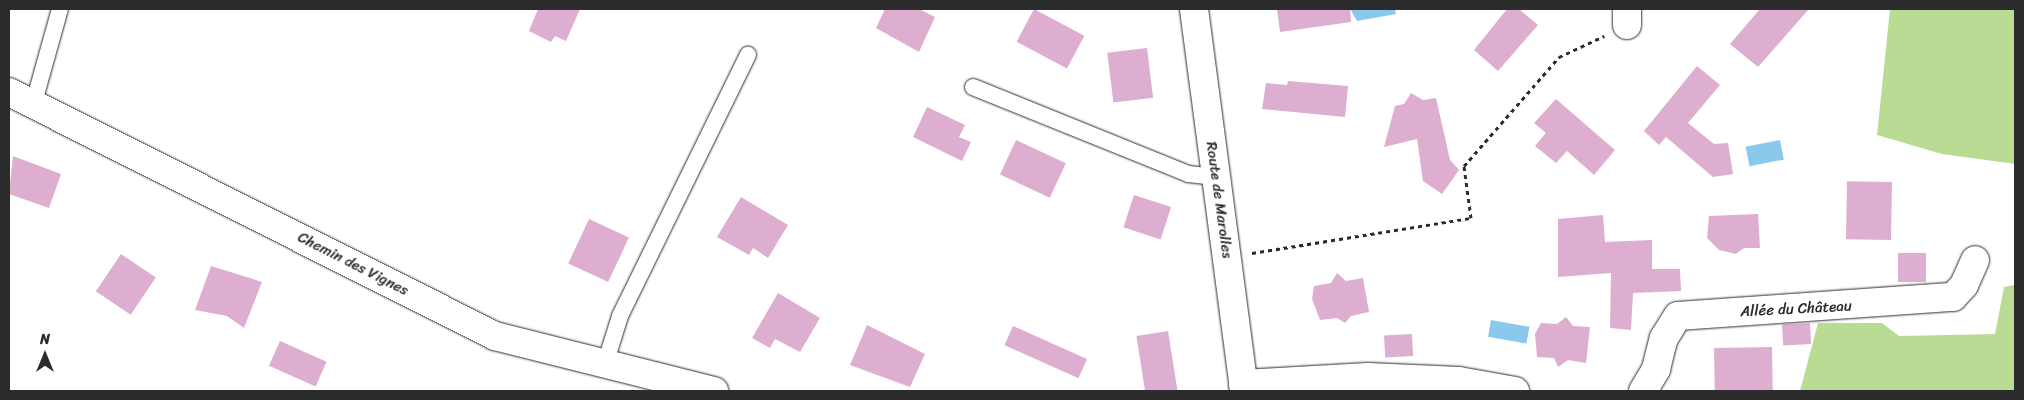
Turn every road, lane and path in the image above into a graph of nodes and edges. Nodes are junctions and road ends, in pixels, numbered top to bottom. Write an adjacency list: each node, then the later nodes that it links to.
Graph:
1 (60, 9): 7 (lane)
2 (1194, 9): 8 (street, Route de Marolles)
3 (1627, 17): 9 (path)
4 (748, 55): 11 (lane)
5 (973, 87): 8 (lane)
6 (9, 92): 7 (street, Chemin des Vignes)
7 (34, 102): 11 (street, Chemin des Vignes)
8 (1216, 177): 9 (street, Route de Marolles)
9 (1227, 257): 12 (street, Route de Marolles)
10 (1976, 260): 15 (street, Allée du Château)
11 (604, 364): 13 (street, Chemin des Vignes)
12 (1244, 388): 14 (street)
13 (714, 391)
14 (1515, 391)
15 (1643, 391)

